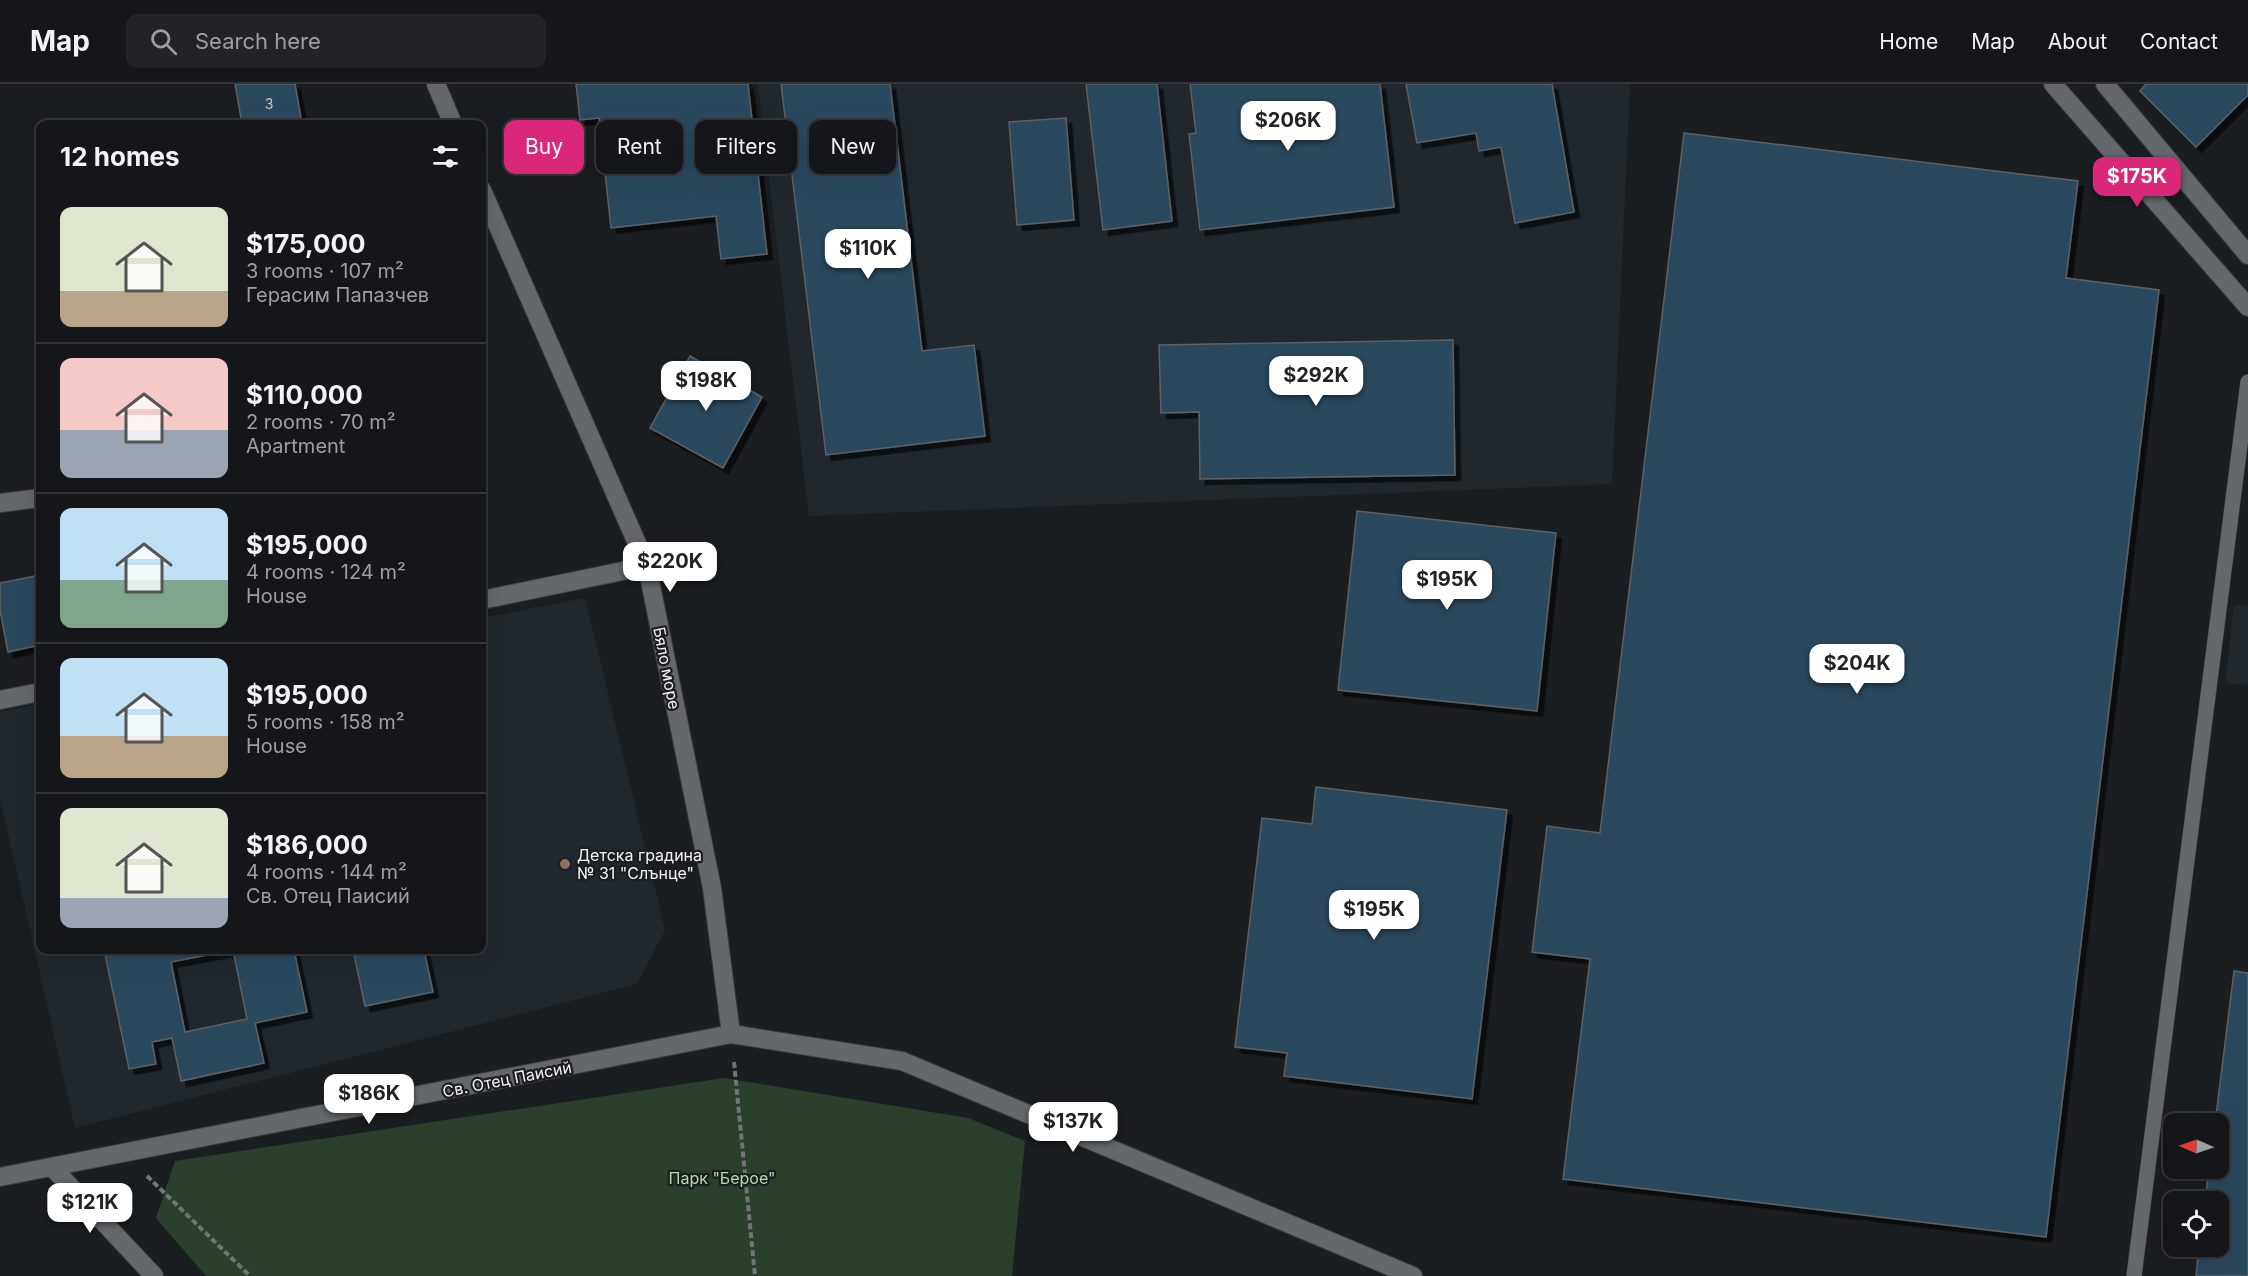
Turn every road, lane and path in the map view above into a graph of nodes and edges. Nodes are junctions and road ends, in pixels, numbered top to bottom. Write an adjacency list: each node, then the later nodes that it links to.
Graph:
1 (436, 84): 4 (street)
2 (2053, 84): 7 (street)
3 (2105, 84): 6 (street)
4 (451, 120)
5 (486, 199): 11 (street, Бяло море)
6 (2248, 255)
7 (2248, 308)
8 (2248, 382): 23 (lane)
9 (36, 498): 10 (street)
10 (0, 502)
11 (646, 566): 12 (street); 15 (street, Бяло море)
12 (486, 599)
13 (36, 693): 14 (street)
14 (0, 700)
15 (731, 1034): 16 (street, Св. Отец Паисий); 21 (path); 22 (street)
16 (126, 1155): 17 (street, Св. Отец Паисий); 20 (path)
17 (52, 1167): 18 (street, Св. Отец Паисий); 19 (street)
18 (0, 1177)
19 (154, 1276)
20 (250, 1276)
21 (755, 1276)
22 (1413, 1276)
23 (2134, 1276)

